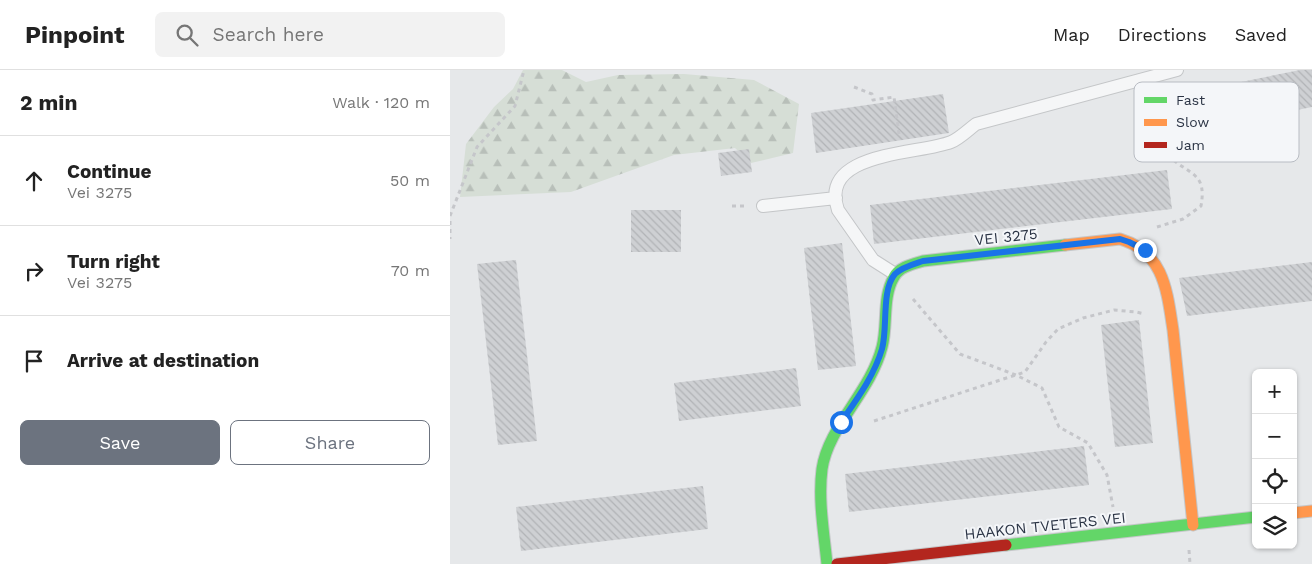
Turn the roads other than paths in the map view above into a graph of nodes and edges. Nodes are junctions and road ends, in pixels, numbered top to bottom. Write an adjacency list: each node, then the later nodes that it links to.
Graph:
1 (1177, 70): 2 (lane)
2 (836, 198): 3 (lane); 4 (lane)
3 (763, 206)
4 (894, 277): 8 (street, VEI 3275); 10 (street)
5 (1312, 511): 6 (street)
6 (1297, 513)
7 (1252, 518): 8 (street, HAAKON TVETERS VEI)
8 (1193, 525): 9 (street, HAAKON TVETERS VEI)
9 (914, 560): 11 (street, HAAKON TVETERS VEI)
10 (827, 564)
11 (837, 564)

